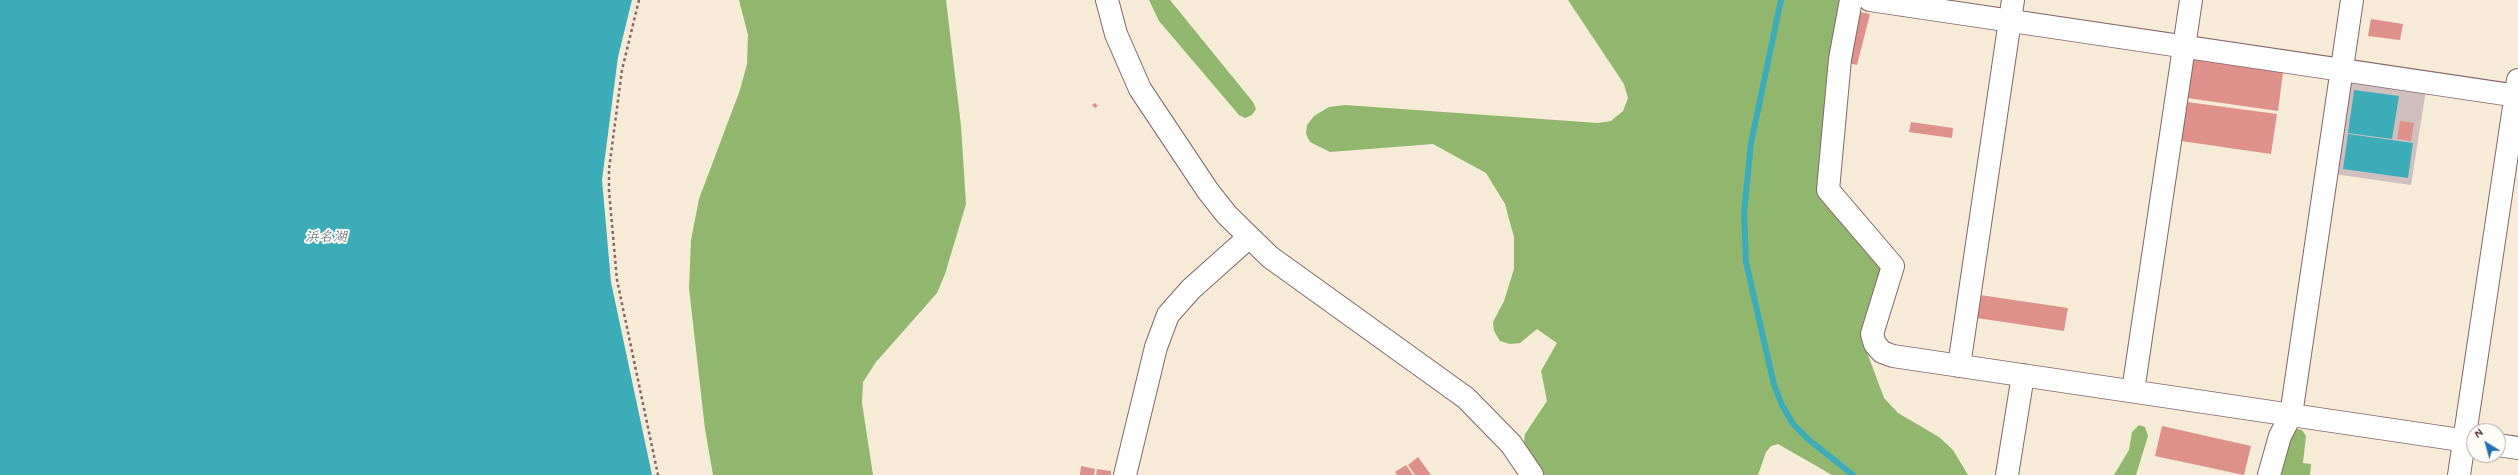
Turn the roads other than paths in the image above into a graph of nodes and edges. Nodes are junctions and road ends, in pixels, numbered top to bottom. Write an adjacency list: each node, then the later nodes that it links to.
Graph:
1 (1107, 0): 10 (street)
2 (1851, 0): 11 (street)
3 (1870, 0): 6 (street)
4 (2191, 0): 7 (street)
5 (2352, 0): 8 (street)
6 (2012, 10): 7 (street); 11 (street)
7 (2184, 46): 8 (street); 13 (street)
8 (2342, 70): 9 (street); 14 (street)
9 (2517, 90): 15 (street)
10 (1248, 238): 20 (street); 21 (street)
11 (1959, 366): 12 (street)
12 (2023, 375): 13 (street); 22 (street)
13 (2133, 391): 14 (street)
14 (2291, 415): 16 (street); 23 (street)
15 (2471, 423)
16 (2466, 441)
17 (2506, 446): 18 (street)
18 (2518, 448)
19 (2466, 452): 24 (street)
20 (1125, 475)
21 (1532, 475)
22 (2008, 475)
23 (2269, 475)
24 (2460, 475)

